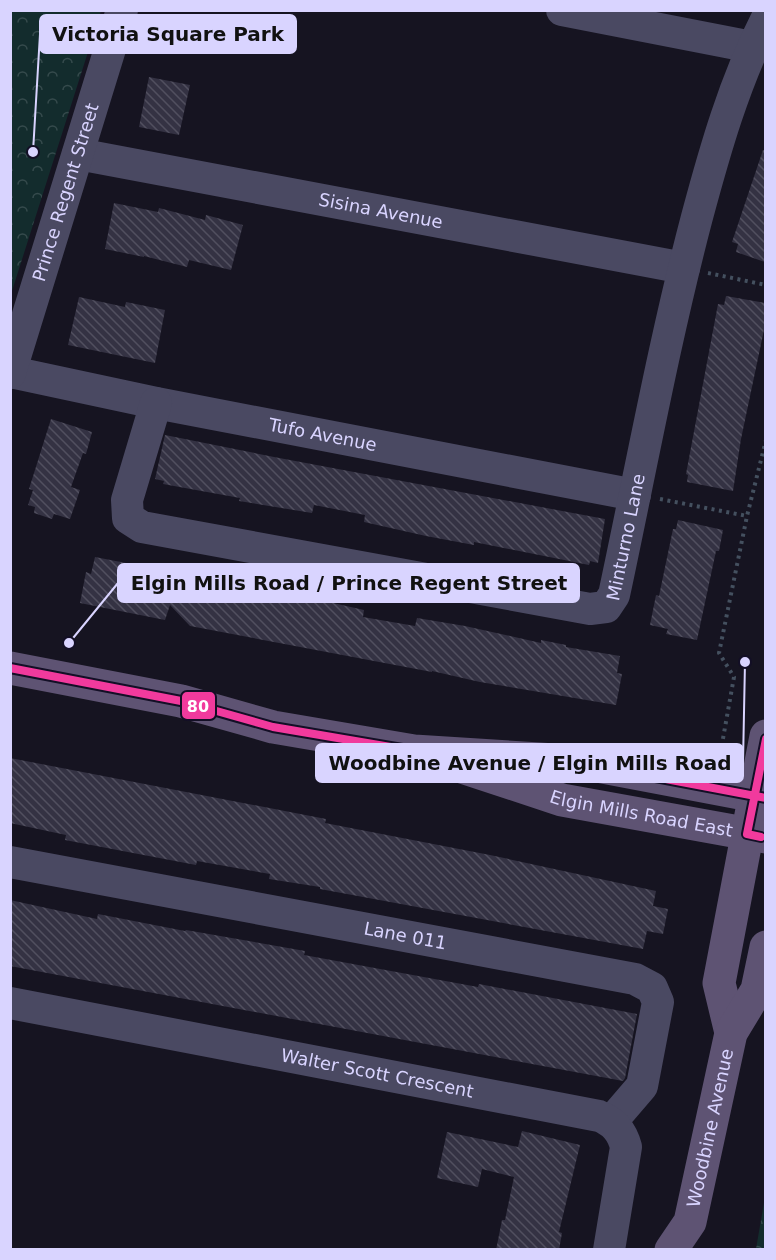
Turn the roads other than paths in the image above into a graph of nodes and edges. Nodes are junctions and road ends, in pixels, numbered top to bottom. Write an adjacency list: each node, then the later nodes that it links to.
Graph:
1 (122, 10): 4 (street, Prince Regent Street)
2 (562, 10): 3 (street)
3 (759, 33): 5 (street, Minturno Lane)
4 (78, 154): 5 (street, Sisina Avenue); 6 (street, Prince Regent Street)
5 (684, 268): 8 (street, Minturno Lane)
6 (11, 373): 7 (street, Tufo Avenue)
7 (156, 403): 8 (street, Tufo Avenue); 8 (street, Minturno Lane)
8 (635, 495)
9 (10, 668): 11 (main road, Elgin Mills Road East)
10 (765, 736): 12 (main road, Woodbine Avenue)
11 (414, 752): 12 (main road, Elgin Mills Road East); 13 (main road, Elgin Mills Road East)
12 (760, 797): 13 (main road, Woodbine Avenue)
13 (756, 836): 17 (main road, Woodbine Avenue)
14 (10, 862): 18 (street, Lane 011)
15 (765, 947): 17 (main road, Woodbine Avenue)
16 (10, 1003): 18 (street, Walter Scott Crescent)
17 (731, 1033): 19 (main road, Woodbine Avenue)
18 (612, 1122): 20 (street)
19 (695, 1236): 21 (main road, Woodbine Avenue)
20 (609, 1250)
21 (671, 1250)

